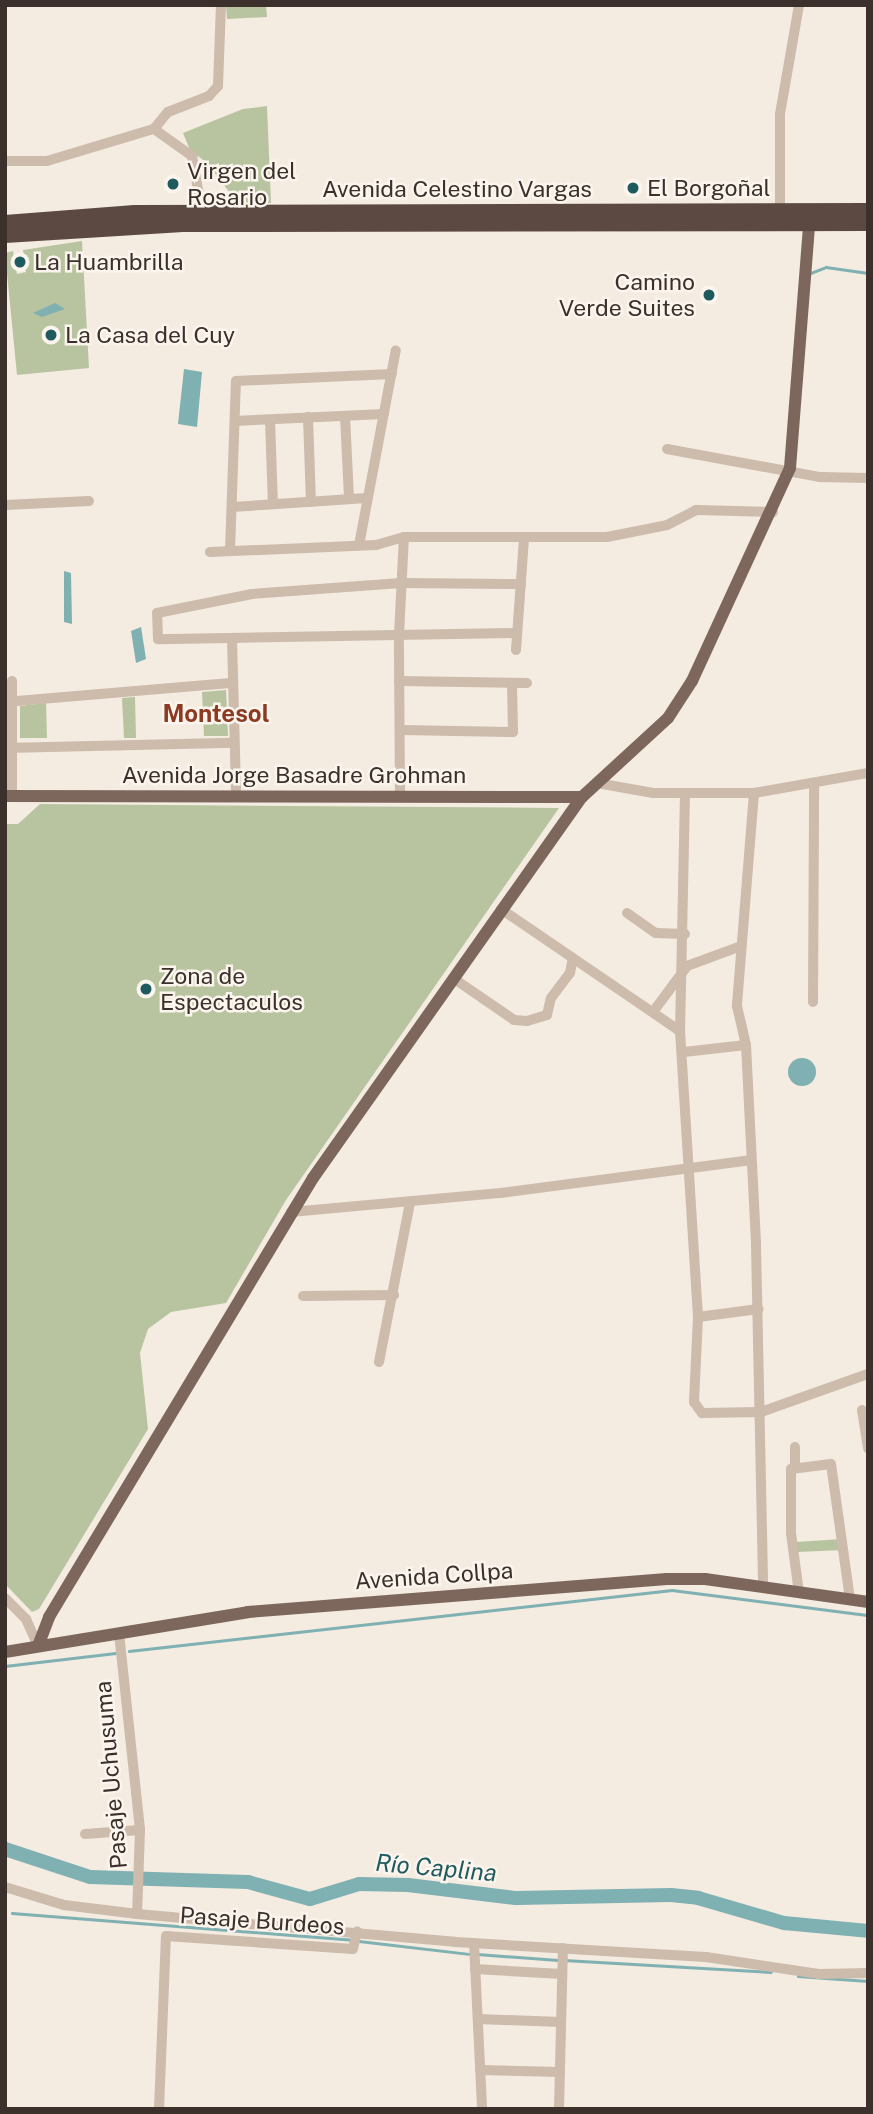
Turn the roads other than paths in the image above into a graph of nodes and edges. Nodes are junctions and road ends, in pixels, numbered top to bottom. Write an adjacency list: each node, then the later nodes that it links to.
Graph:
1 (220, 5): 3 (street)
2 (799, 5): 5 (street)
3 (154, 129): 4 (street); 7 (street)
4 (5, 161)
5 (780, 211): 8 (highway, Avenida Celestino Vargas); 9 (highway, Avenida Celestino Vargas)
6 (868, 211): 9 (highway, Avenida Celestino Vargas)
7 (202, 212): 10 (highway, Avenida Celestino Vargas); 11 (highway, Avenida Celestino Vargas)
8 (758, 217): 9 (highway, Avenida Celestino Vargas); 10 (highway, Avenida Celestino Vargas)
9 (810, 217): 12 (highway, Avenida Celestino Vargas); 22 (main road)
10 (228, 218): 13 (highway, Avenida Celestino Vargas)
11 (5, 223)
12 (868, 223)
13 (5, 235)
14 (396, 350): 15 (street)
15 (392, 374): 16 (street); 20 (street)
16 (384, 414): 17 (street); 24 (street)
17 (345, 416): 18 (street); 25 (street)
18 (308, 418): 19 (street); 27 (street)
19 (270, 419): 20 (street); 28 (street)
20 (235, 421): 30 (street)
21 (667, 449): 22 (street)
22 (790, 468): 23 (street); 31 (main road)
23 (868, 478)
24 (367, 498): 25 (street); 34 (street)
25 (349, 499): 27 (street)
26 (89, 501): 29 (street)
27 (311, 502): 28 (street)
28 (273, 504): 30 (street)
29 (5, 505)
30 (232, 507): 35 (street)
31 (773, 512): 33 (street); 53 (main road)
32 (404, 537): 33 (street); 34 (street); 37 (street)
33 (524, 538): 38 (street)
34 (359, 545): 35 (street)
35 (230, 551): 36 (street)
36 (210, 552)
37 (401, 583): 38 (street); 40 (street); 41 (street)
38 (521, 584): 39 (street)
39 (517, 633): 40 (street); 42 (street)
40 (399, 635): 41 (street); 44 (street)
41 (232, 638): 45 (street)
42 (516, 650)
43 (12, 681): 48 (street)
44 (400, 681): 46 (street); 49 (street)
45 (233, 683): 48 (street); 50 (street)
46 (512, 683): 47 (street); 49 (street)
47 (527, 683)
48 (9, 702): 51 (street)
49 (400, 730): 59 (street)
50 (234, 743): 51 (street); 58 (street)
51 (8, 748): 57 (street)
52 (868, 773): 54 (street)
53 (597, 783): 56 (street); 60 (main road)
54 (814, 785): 55 (street); 68 (street)
55 (754, 793): 56 (street); 64 (street)
56 (685, 794): 63 (street)
57 (8, 796): 58 (main road, Avenida Jorge Basadre Grohman)
58 (236, 796): 59 (main road, Avenida Jorge Basadre Grohman)
59 (400, 796): 60 (main road, Avenida Jorge Basadre Grohman)
60 (582, 797): 61 (main road)
61 (501, 909): 65 (street); 67 (main road)
62 (627, 913): 63 (street)
63 (685, 934): 66 (street)
64 (741, 946): 66 (street); 71 (street)
65 (573, 958): 67 (street); 69 (street)
66 (683, 975): 69 (street); 70 (street)
67 (453, 978): 76 (main road)
68 (813, 1002)
69 (653, 1012): 70 (street)
70 (680, 1031): 72 (street)
71 (746, 1045): 72 (street); 73 (street)
72 (684, 1052): 74 (street)
73 (750, 1160): 74 (street); 79 (street)
74 (691, 1171): 75 (street); 80 (street)
75 (410, 1203): 76 (street); 77 (street)
76 (291, 1212): 94 (main road)
77 (394, 1295): 78 (street); 81 (street)
78 (303, 1296)
79 (758, 1310): 80 (street); 84 (street)
80 (698, 1317): 84 (street)
81 (379, 1362)
82 (868, 1374): 84 (street)
83 (863, 1410): 86 (street)
84 (761, 1412): 88 (street)
85 (795, 1447): 87 (street)
86 (868, 1449)
87 (795, 1465): 89 (street); 91 (street)
88 (763, 1587): 89 (main road, Avenida Collpa); 93 (main road, Avenida Collpa)
89 (799, 1593): 91 (main road, Avenida Collpa)
90 (5, 1598): 94 (street)
91 (850, 1599): 92 (main road, Avenida Collpa)
92 (868, 1602)
93 (119, 1633): 94 (main road, Avenida Collpa); 96 (street, Pasaje Uchusuma)
94 (38, 1646): 95 (main road, Avenida Collpa)
95 (5, 1652)
96 (140, 1830): 97 (street); 99 (street, Pasaje Uchusuma)
97 (85, 1834)
98 (5, 1887): 99 (street)
99 (137, 1914): 100 (street)
100 (357, 1937): 101 (street); 108 (street, Pasaje Burdeos)
101 (475, 1955): 102 (street); 102 (street); 104 (street)
102 (562, 1961): 103 (street); 105 (street)
103 (868, 1973)
104 (478, 2019): 105 (street); 106 (street)
105 (561, 2022): 107 (street)
106 (480, 2070): 107 (street); 109 (street)
107 (560, 2072): 110 (street)
108 (159, 2109)
109 (482, 2109)
110 (559, 2109)

